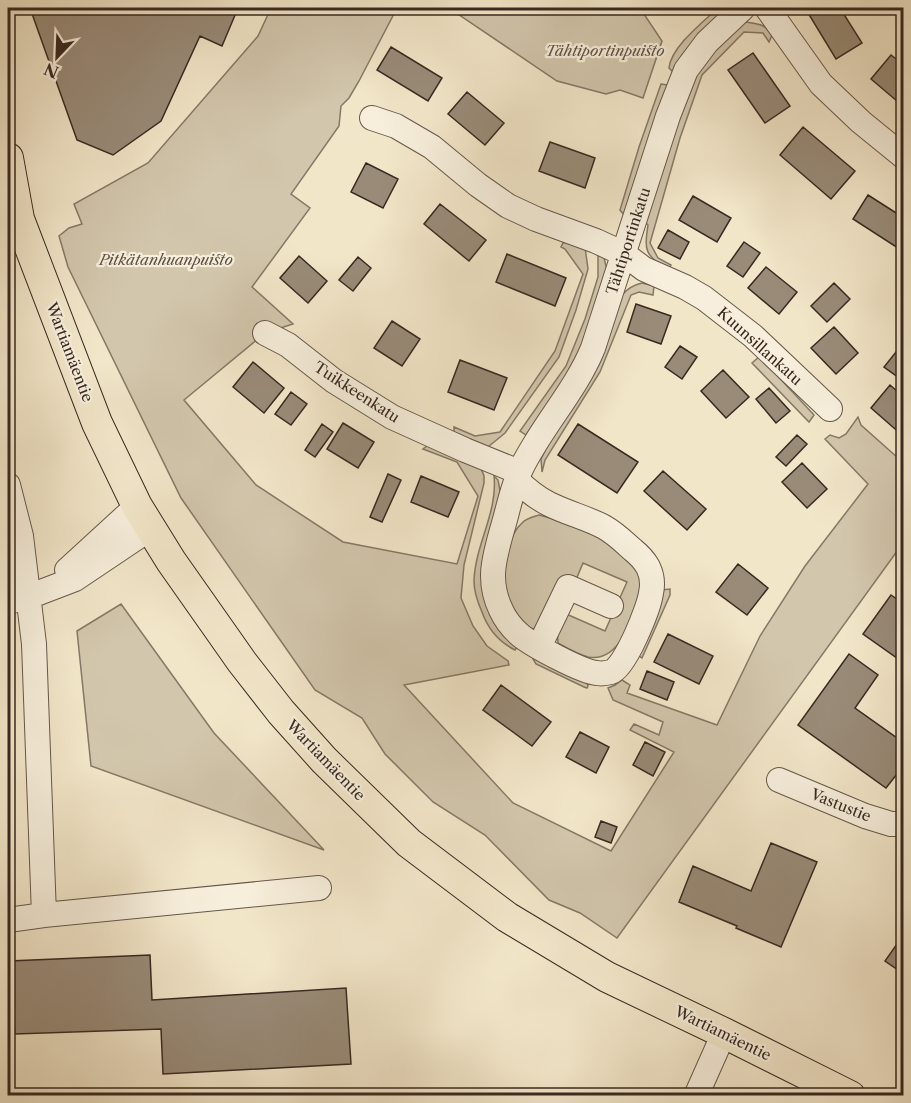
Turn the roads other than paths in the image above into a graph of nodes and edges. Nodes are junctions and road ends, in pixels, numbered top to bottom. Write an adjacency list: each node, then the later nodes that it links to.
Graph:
1 (743, 8): 7 (street, Tähtiportinkatu)
2 (767, 8): 4 (street)
3 (372, 118): 7 (street, Kuunsillankatu)
4 (903, 157)
5 (8, 158): 6 (main road, Wartiamäentie)
6 (14, 210): 12 (main road, Wartiamäentie)
7 (624, 254): 9 (street, Kuunsillankatu); 10 (street, Tähtiportinkatu)
8 (265, 333): 10 (street, Tuikkeenkatu)
9 (830, 410)
10 (518, 476): 15 (street, Tähtiportinkatu); 15 (street, Tähtiportinkatu)
11 (8, 485): 13 (street)
12 (144, 517): 13 (street); 21 (main road, Wartiamäentie)
13 (26, 597): 19 (street)
14 (611, 606): 15 (street)
15 (538, 647)
16 (779, 780): 17 (street, Vastustie)
17 (903, 824)
18 (319, 888): 19 (street)
19 (44, 915): 20 (street)
20 (8, 920)
21 (724, 1033): 22 (street); 23 (main road, Wartiamäentie)
22 (696, 1095)
23 (850, 1095)

